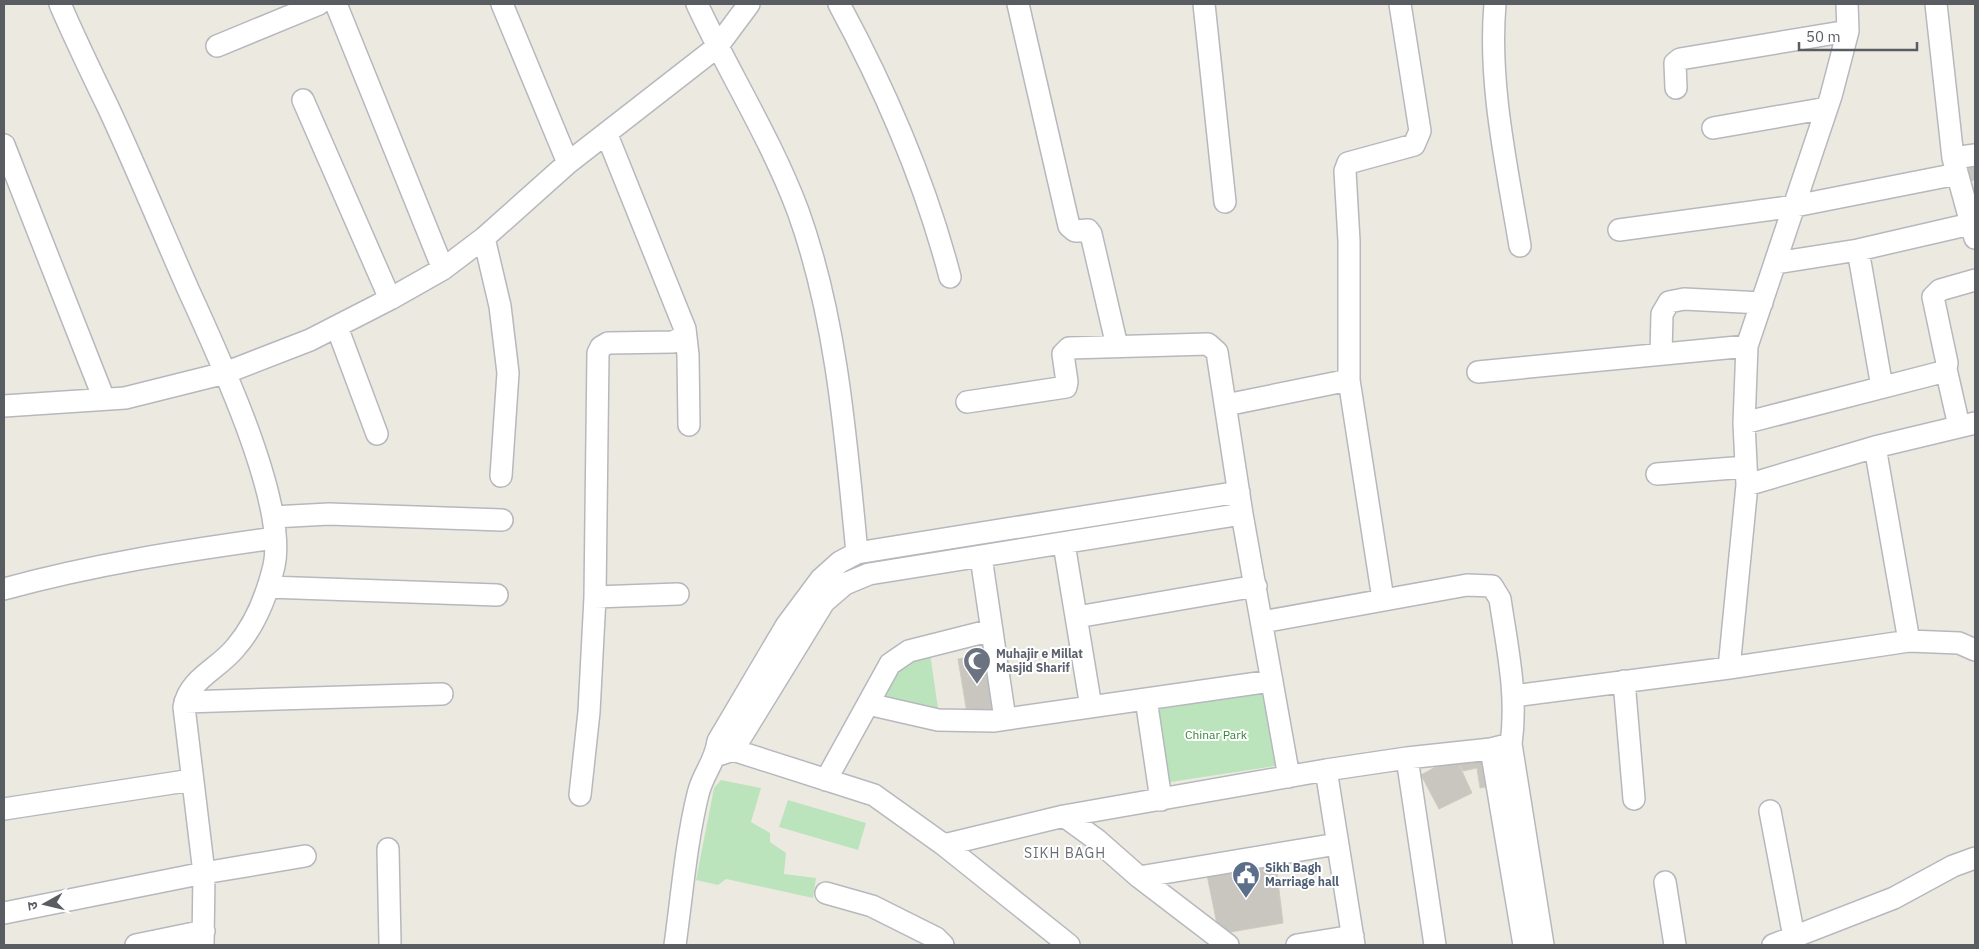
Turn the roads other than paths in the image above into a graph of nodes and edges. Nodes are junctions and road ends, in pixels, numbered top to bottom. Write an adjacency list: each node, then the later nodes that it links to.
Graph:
1 (60, 4): 46 (street)
2 (319, 4): 15 (street)
3 (336, 4): 34 (street)
4 (502, 4): 24 (street)
5 (697, 4): 16 (street)
6 (749, 4): 16 (street)
7 (838, 4): 35 (street)
8 (1018, 4): 41 (street)
9 (1204, 4): 26 (street)
10 (1400, 4): 47 (street)
11 (1494, 4): 31 (street)
12 (1847, 4): 14 (street)
13 (1936, 4): 25 (street)
14 (1848, 31): 17 (street); 19 (street)
15 (217, 46)
16 (717, 47): 21 (street); 67 (street)
17 (1676, 88)
18 (303, 100): 37 (street)
19 (1827, 108): 20 (street); 27 (street)
20 (1713, 128)
21 (607, 135): 24 (street); 40 (street)
22 (4, 145): 49 (street)
23 (1975, 155): 25 (street)
24 (568, 164): 30 (street)
25 (1955, 166): 27 (street); 28 (street)
26 (1225, 202)
27 (1795, 206): 29 (street); 33 (street)
28 (1974, 228): 32 (street)
29 (1619, 230)
30 (484, 238): 34 (street); 59 (street)
31 (1520, 246)
32 (1858, 250): 33 (street); 48 (street)
33 (1775, 263): 38 (street)
34 (443, 269): 37 (street)
35 (950, 277)
36 (1975, 280): 44 (street)
37 (390, 300): 39 (street)
38 (1762, 303): 42 (street); 43 (street)
39 (337, 327): 46 (street); 56 (street)
40 (684, 336): 55 (street); 74 (street)
41 (1117, 346): 50 (street); 51 (street)
42 (1747, 346): 43 (street); 53 (street)
43 (1661, 354): 45 (street)
44 (1946, 369): 48 (street); 54 (street)
45 (1478, 372)
46 (225, 373): 49 (street); 63 (street)
47 (1349, 380): 51 (street); 75 (street)
48 (1882, 387): 53 (street)
49 (104, 399): 52 (street)
50 (967, 402)
51 (1226, 405): 61 (street)
52 (4, 406)
53 (1744, 423): 60 (street)
54 (1967, 424): 57 (street)
55 (689, 425)
56 (376, 434)
57 (1875, 447): 60 (street); 79 (street)
58 (1657, 474): 60 (street)
59 (502, 476)
60 (1746, 476): 81 (street)
61 (1239, 492): 62 (street); 67 (street)
62 (1242, 514): 66 (street); 70 (street)
63 (273, 517): 64 (street); 65 (street)
64 (502, 520)
65 (275, 538): 69 (street); 71 (street)
66 (1064, 544): 68 (street); 76 (street)
67 (857, 554): 92 (street)
68 (981, 557): 78 (street); 92 (street)
69 (268, 586): 73 (street); 87 (street)
70 (1256, 586): 76 (street); 77 (street)
71 (4, 589)
72 (678, 594): 74 (street)
73 (497, 595)
74 (596, 597): 98 (street)
75 (1383, 599): 77 (street); 85 (street)
76 (1077, 617): 89 (street)
77 (1262, 622): 82 (street)
78 (992, 630): 88 (street); 90 (street)
79 (1910, 641): 80 (street); 81 (street)
80 (1975, 650)
81 (1730, 668): 83 (street)
82 (1272, 681): 86 (street); 95 (street)
83 (1624, 681): 85 (street); 99 (street)
84 (442, 694): 87 (street)
85 (1513, 696): 91 (street)
86 (1146, 699): 89 (street); 100 (street)
87 (185, 702): 96 (street)
88 (868, 704): 90 (street); 97 (street)
89 (1091, 707): 90 (street)
90 (1005, 719)
91 (1501, 746): 93 (street); 125 (street); 126 (street)
92 (725, 753): 97 (street); 120 (street)
93 (1407, 758): 94 (street); 124 (street)
94 (1326, 770): 95 (street); 104 (street)
95 (1289, 777): 100 (street)
96 (192, 780): 101 (street); 109 (street)
97 (826, 780): 105 (street)
98 (580, 795)
99 (1634, 799)
100 (1161, 800): 103 (street)
101 (4, 809)
102 (1770, 811): 114 (street)
103 (1064, 816): 105 (street); 110 (street)
104 (1337, 844): 110 (street); 116 (street)
105 (944, 845): 121 (street)
106 (388, 849): 119 (street)
107 (306, 856): 109 (street)
108 (1975, 858): 114 (street)
109 (204, 873): 113 (street); 115 (street)
110 (1139, 877): 122 (street)
111 (1665, 882): 127 (street)
112 (826, 893): 117 (street)
113 (4, 913)
114 (1794, 937): 128 (street)
115 (203, 938): 118 (street)
116 (1354, 940): 123 (street)
117 (936, 943)
118 (136, 945)
119 (389, 945)
120 (675, 945)
121 (1069, 945)
122 (1228, 945)
123 (1297, 945)
124 (1435, 945)
125 (1524, 945)
126 (1544, 945)
127 (1675, 945)
128 (1773, 945)

